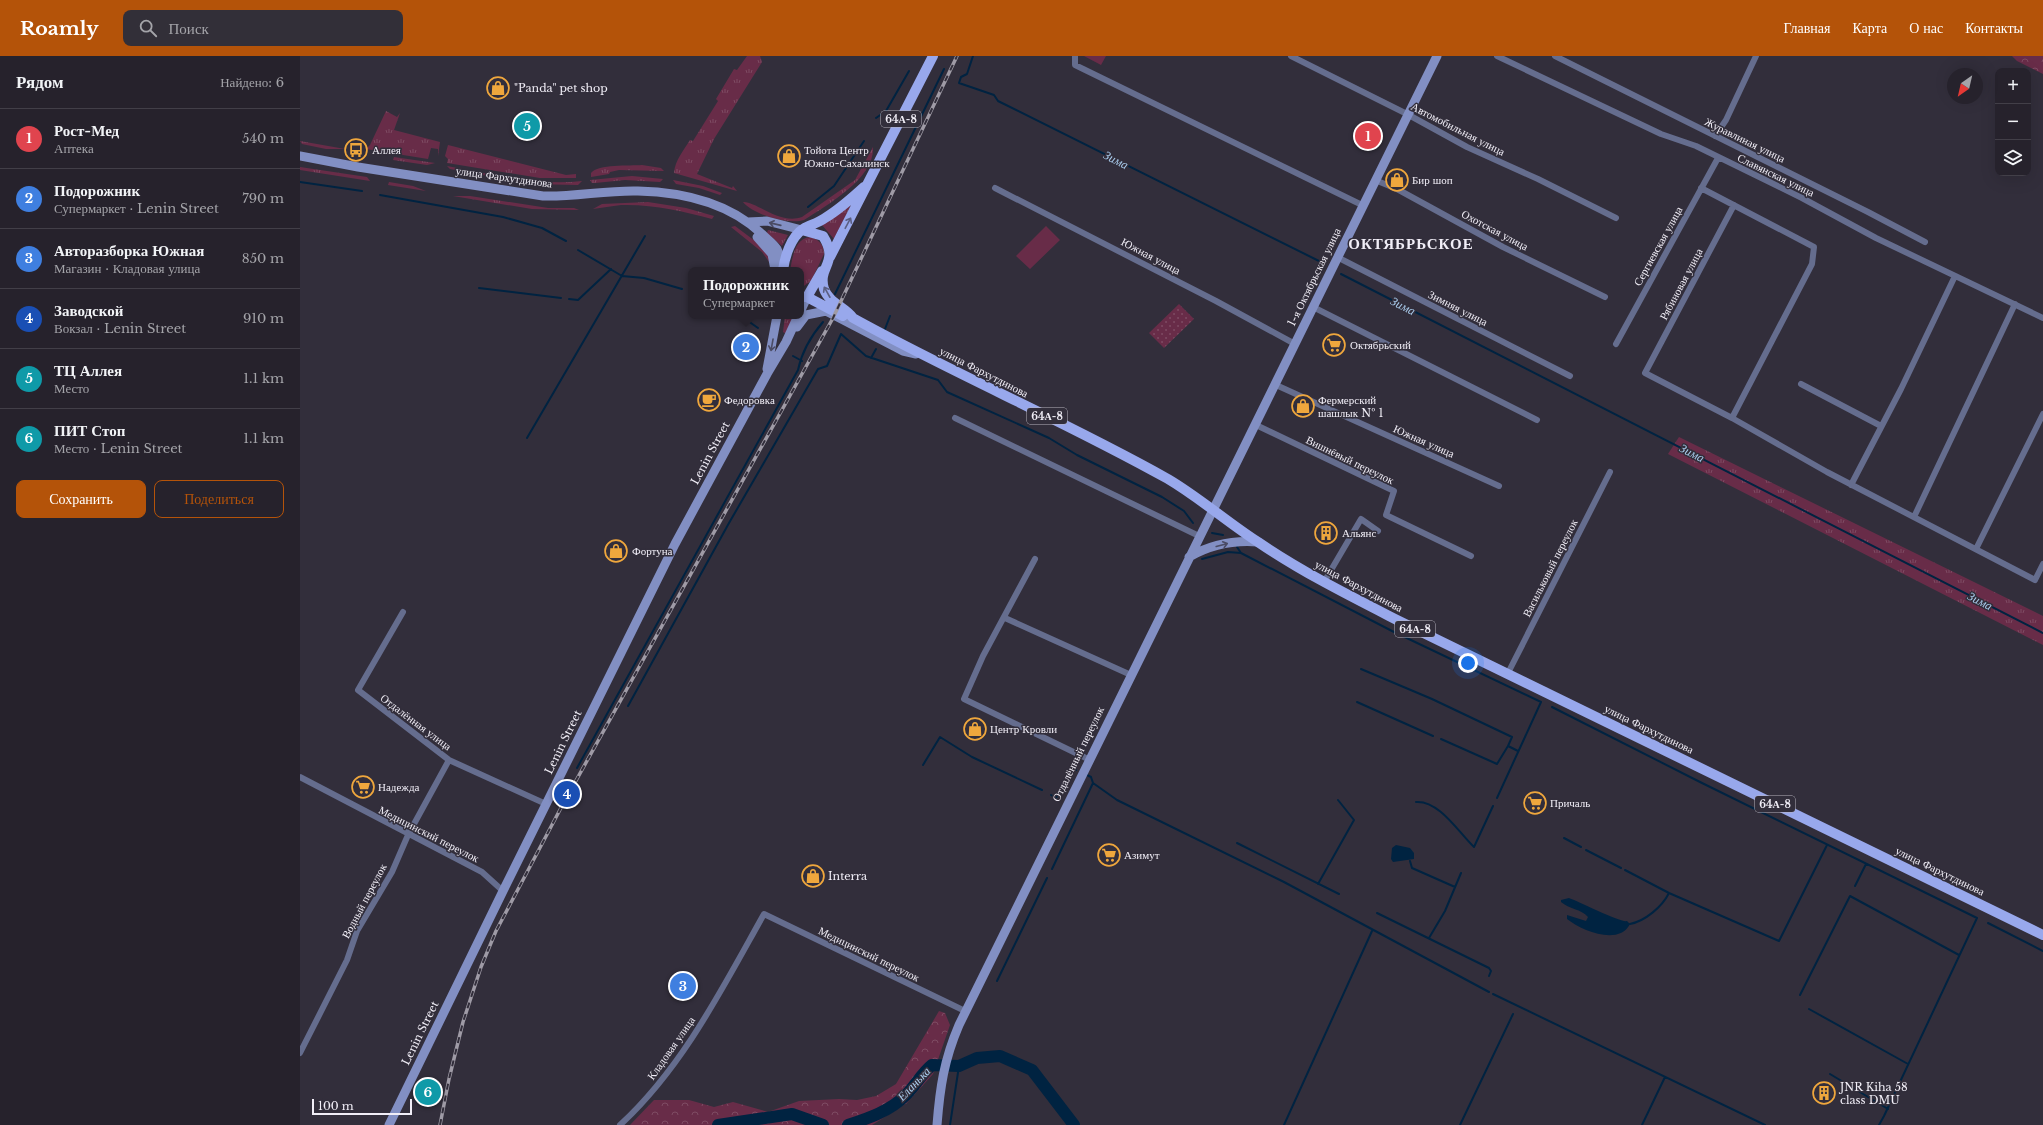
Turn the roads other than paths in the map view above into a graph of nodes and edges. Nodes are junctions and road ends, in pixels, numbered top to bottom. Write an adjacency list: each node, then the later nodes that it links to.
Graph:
1 (934, 56): 13 (main road, 64А-8)
2 (1075, 56): 16 (street)
3 (1291, 56): 8 (street, Автомобильная улица)
4 (1436, 56): 8 (main road, 1-я Октябрьская улица)
5 (1497, 56): 11 (street, Славянская улица)
6 (1555, 56): 9 (street, Журавлиная улица)
7 (1756, 56): 9 (street)
8 (1407, 114): 12 (main road, 1-я Октябрьская улица); 18 (street, Автомобильная улица)
9 (1715, 136): 21 (street, Журавлиная улица)
10 (300, 156): 19 (main road, улица Фархутдинова)
11 (1718, 158): 15 (street, Сергиевская улица); 27 (street, Славянская улица)
12 (1375, 180): 16 (main road, 1-я Октябрьская улица); 29 (street, Охотская улица)
13 (870, 182): 20 (main road, 64А-8); 23 (main road, 64А-8, one-way to 13)
14 (995, 188): 39 (street, Южная улица)
15 (1701, 188): 17 (street); 40 (street, Сергиевская улица)
16 (1362, 205): 22 (main road, 1-я Октябрьская улица)
17 (1734, 205): 48 (street); 48 (street, Рябиновая улица)
18 (1616, 218)
19 (748, 222): 20 (main road, улица Фархутдинова, one-way to 19); 24 (main road); 25 (main road, улица Фархутдинова)
20 (802, 230): 23 (main road); 26 (main road, 64А-8)
21 (1925, 242)
22 (1337, 257): 31 (main road, 1-я Октябрьская улица); 43 (street, Зимняя улица)
23 (830, 258): 28 (main road, 64А-8); 33 (main road, улица Фархутдинова / 64А-8, one-way to 23)
24 (774, 267)
25 (782, 267)
26 (783, 267)
27 (1955, 276): 30 (street, Славянская улица); 51 (street)
28 (804, 297): 33 (main road)
29 (1606, 298)
30 (2015, 304): 34 (street, Славянская улица); 56 (street)
31 (1313, 307): 39 (main road, 1-я Октябрьская улица); 49 (street)
32 (804, 318): 41 (main road)
33 (853, 318): 41 (main road, улица Фархутдинова / 64А-8)
34 (2043, 318)
35 (775, 319): 42 (main road, Lenin Street, one-way to 42)
36 (797, 319): 38 (main road, Lenin Street)
37 (803, 319): 38 (main road)
38 (786, 342): 42 (main road, Lenin Street)
39 (1296, 344): 45 (main road, 1-я Октябрьская улица)
40 (1616, 344)
41 (924, 356): 55 (main road, улица Фархутдинова / 64А-8)
42 (766, 374): 73 (main road, Lenin Street)
43 (1570, 376)
44 (1801, 384): 51 (street)
45 (1276, 385): 50 (main road, 1-я Октябрьская улица); 54 (street, Южная улица)
46 (2043, 414): 60 (street)
47 (955, 418): 58 (street)
48 (1732, 418): 53 (street)
49 (1537, 420)
50 (1256, 425): 55 (main road, 1-я Октябрьская улица); 61 (street, Вишнёвый переулок)
51 (1881, 426): 53 (street)
52 (1610, 472): 68 (street, Васильковый переулок)
53 (1851, 485): 56 (street)
54 (1499, 486)
55 (1213, 508): 58 (main road, Отдалённый переулок); 59 (main road, улица Фархутдинова / 64А-8)
56 (1914, 518): 60 (street)
57 (1378, 530): 65 (street)
58 (1199, 536): 62 (main road, Отдалённый переулок)
59 (1258, 542): 62 (main road, one-way to 59); 65 (main road, улица Фархутдинова / 64А-8)
60 (1976, 549): 64 (street)
61 (1472, 556)
62 (1189, 557): 69 (main road, Отдалённый переулок)
63 (1034, 559): 67 (street)
64 (2043, 564)
65 (1324, 582): 68 (main road, улица Фархутдинова / 64А-8)
66 (404, 612): 71 (street, Отдалённая улица)
67 (1005, 618): 69 (street); 70 (street)
68 (1508, 673): 77 (main road, улица Фархутдинова / 64А-8)
69 (1131, 675): 70 (main road, Отдалённый переулок)
70 (1088, 759): 78 (main road, Отдалённый переулок)
71 (449, 760): 73 (street, Отдалённая улица); 74 (street, Водный переулок)
72 (300, 778): 74 (street, Медицинский переулок)
73 (546, 804): 75 (main road, Lenin Street)
74 (408, 835): 75 (street, Медицинский переулок); 79 (street, Водный переулок)
75 (503, 891): 80 (main road, Lenin Street)
76 (764, 914): 78 (street, Медицинский переулок); 81 (street, Кладовая улица)
77 (2043, 935)
78 (965, 1011): 82 (main road, Отдалённый переулок)
79 (300, 1053)
80 (389, 1125)
81 (620, 1125)
82 (937, 1125)

